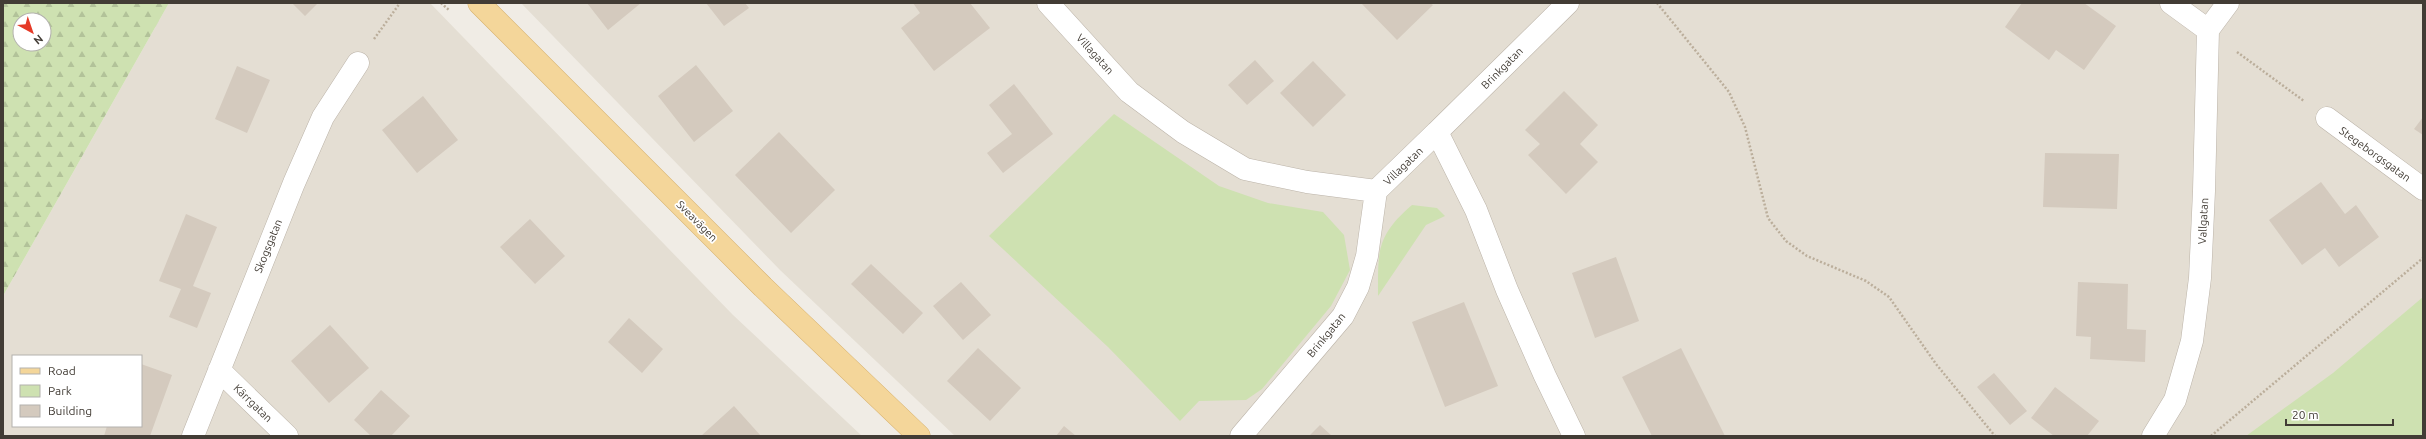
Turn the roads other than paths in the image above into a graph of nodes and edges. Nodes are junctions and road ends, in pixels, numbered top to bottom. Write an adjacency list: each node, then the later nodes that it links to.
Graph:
1 (479, 3): 15 (main road, Sveavägen)
2 (1048, 3): 11 (street, Villagatan)
3 (1568, 3): 9 (street, Brinkgatan)
4 (2172, 3): 6 (street)
5 (2228, 3): 6 (street)
6 (2208, 30): 18 (street, Vallgatan)
7 (358, 63): 12 (street, Skogsgatan)
8 (2327, 118): 10 (street, Stegeborgsgatan)
9 (1437, 132): 11 (street, Villagatan); 17 (street)
10 (2423, 189)
11 (1376, 191): 16 (street, Brinkgatan)
12 (219, 370): 13 (street, Skogsgatan); 14 (street, Kärrgatan)
13 (193, 436)
14 (287, 436)
15 (919, 436)
16 (1240, 436)
17 (1574, 436)
18 (2153, 436)

